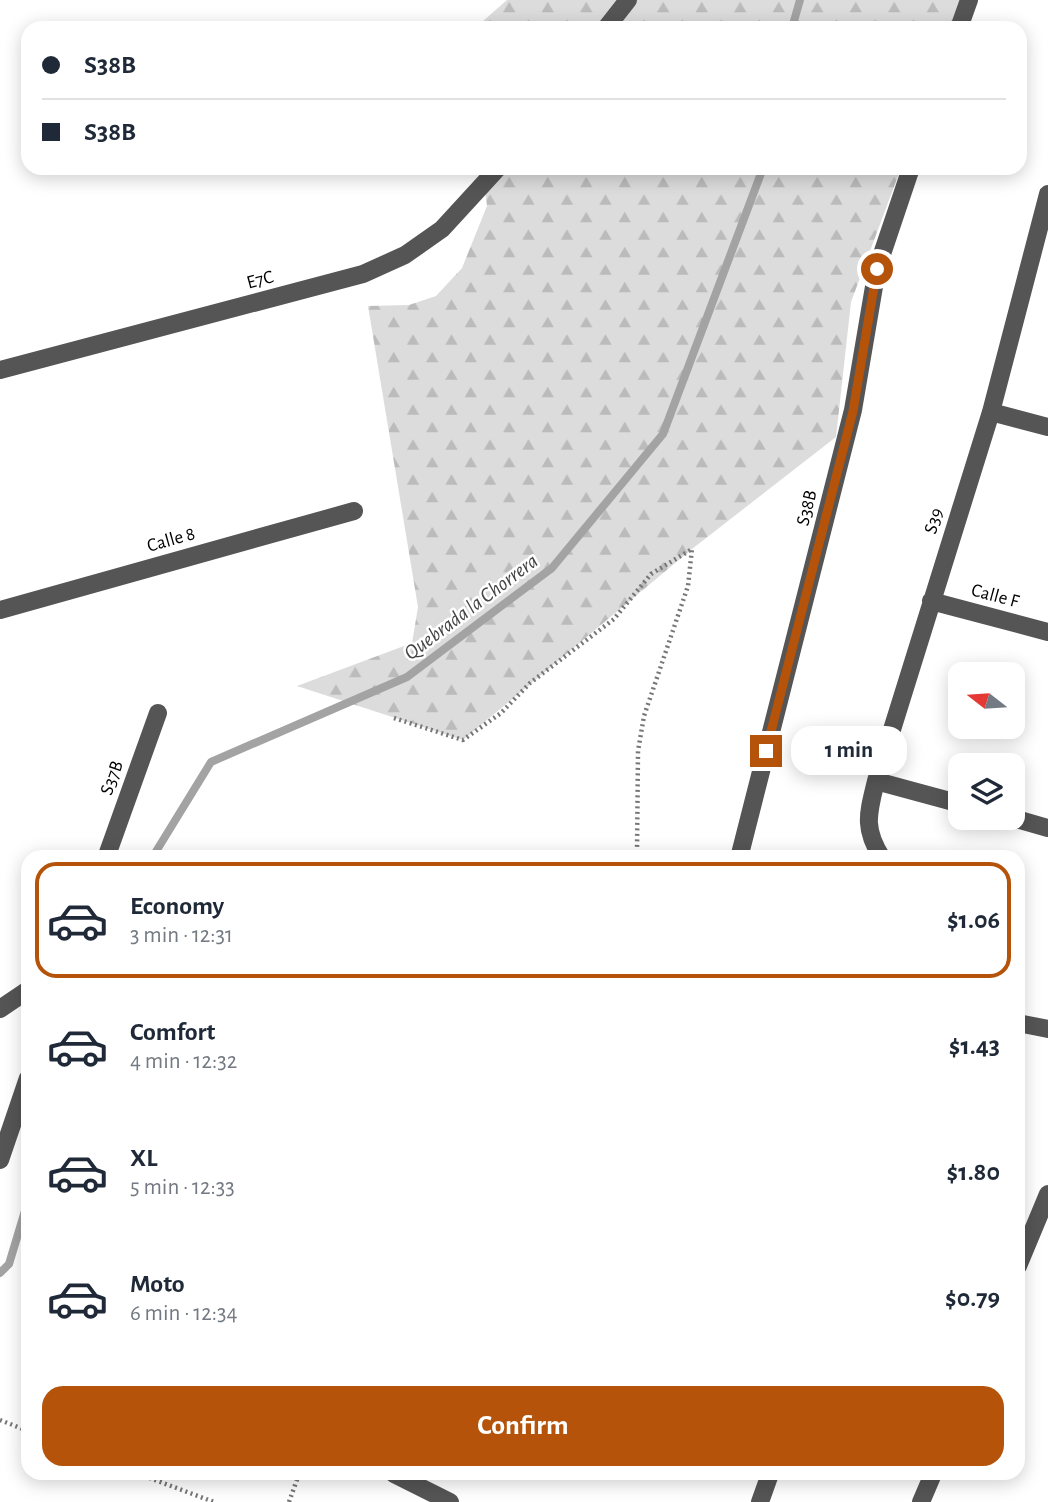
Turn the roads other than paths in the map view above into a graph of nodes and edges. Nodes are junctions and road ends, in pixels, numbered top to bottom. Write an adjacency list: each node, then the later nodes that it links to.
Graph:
1 (628, 0): 3 (street)
2 (968, 0): 4 (street)
3 (612, 21)
4 (961, 21)
5 (492, 175): 9 (street, E7C)
6 (909, 175): 22 (street, S38B)
7 (1048, 194): 8 (street, S39)
8 (1045, 223): 10 (street, S39)
9 (0, 370)
10 (991, 412): 11 (street); 13 (street, S39)
11 (1048, 427)
12 (354, 512): 14 (street, Calle 8)
13 (931, 601): 15 (street, Calle F); 17 (street, S39)
14 (0, 610)
15 (1048, 632)
16 (158, 713): 21 (street, S37B)
17 (876, 781): 18 (street); 23 (street, S39)
18 (948, 800)
19 (1025, 822): 20 (street)
20 (1048, 828)
21 (109, 850)
22 (742, 850)
23 (877, 850)
24 (21, 995): 25 (street)
25 (0, 1009)
26 (1025, 1024): 27 (street)
27 (1048, 1029)
28 (21, 1098): 29 (street)
29 (0, 1160)
30 (1048, 1194): 31 (street)
31 (1025, 1249)
32 (406, 1480): 35 (street)
33 (768, 1480): 36 (street)
34 (930, 1480): 37 (street)
35 (450, 1502)
36 (760, 1502)
37 (921, 1502)

